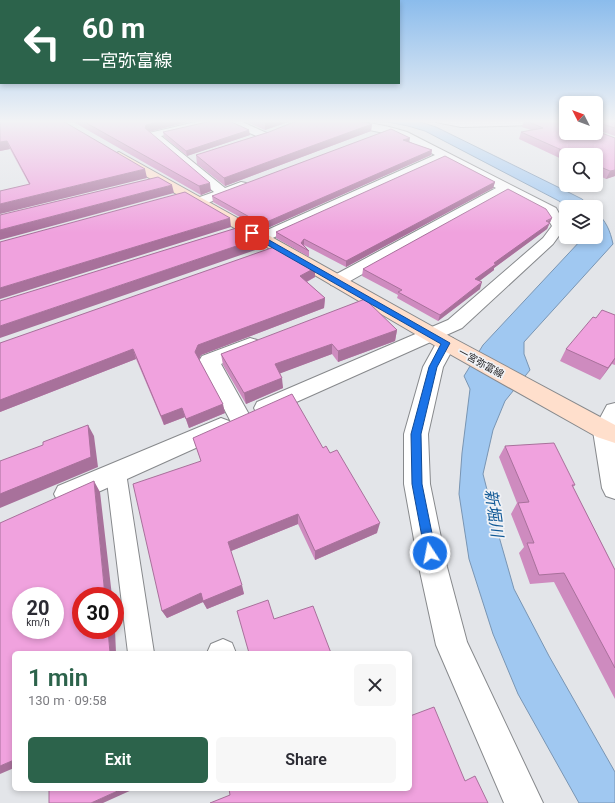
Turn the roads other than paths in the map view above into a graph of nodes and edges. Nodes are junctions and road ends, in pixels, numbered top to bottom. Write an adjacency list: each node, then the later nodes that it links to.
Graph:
1 (122, 157): 7 (main road, 一宮弥富線)
2 (180, 157): 6 (street)
3 (439, 157): 16 (street)
4 (449, 157): 10 (street)
5 (201, 158): 6 (street)
6 (186, 162): 11 (street)
7 (160, 180): 9 (street); 12 (main road, 一宮弥富線)
8 (252, 182): 11 (street)
9 (145, 183)
10 (507, 187): 19 (street); 23 (street)
11 (223, 193): 12 (street)
12 (194, 198): 13 (street); 14 (main road, 一宮弥富線)
13 (166, 201)
14 (244, 229): 15 (street); 16 (main road, 一宮弥富線)
15 (222, 236)
16 (261, 238): 17 (main road, 一宮弥富線)
17 (279, 248): 18 (street); 19 (main road, 一宮弥富線)
18 (257, 256)
19 (337, 281): 20 (main road, 一宮弥富線)
20 (368, 299): 21 (street); 23 (main road, 一宮弥富線)
21 (346, 307)
22 (267, 338): 24 (street)
23 (446, 343): 24 (street); 25 (main road, 一宮弥富線); 30 (street)
24 (240, 418): 26 (street)
25 (612, 425): 27 (street)
26 (116, 473): 28 (street); 29 (lane)
27 (615, 488)
28 (51, 501)
29 (141, 651)
30 (524, 803)

